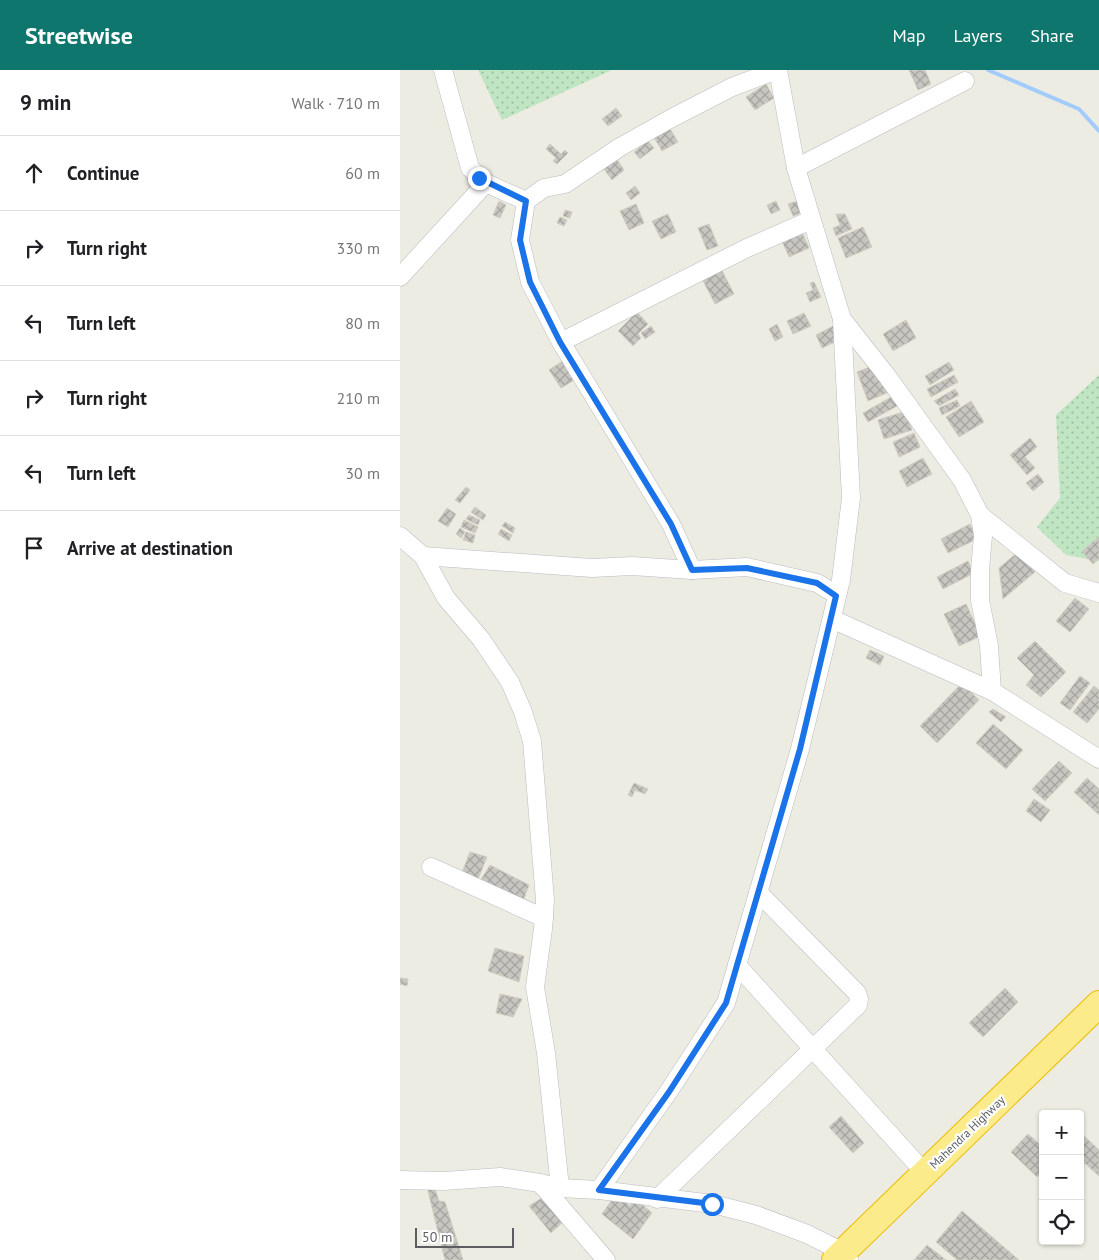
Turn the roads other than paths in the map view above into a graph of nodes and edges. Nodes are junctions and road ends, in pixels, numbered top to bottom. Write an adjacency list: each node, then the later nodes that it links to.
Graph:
1 (443, 70): 5 (street)
2 (778, 70): 4 (street); 6 (street)
3 (965, 81): 4 (street)
4 (796, 168): 7 (street)
5 (486, 183): 6 (street); 8 (street)
6 (526, 201): 10 (street)
7 (810, 220): 9 (street); 10 (street)
8 (400, 277)
9 (842, 319): 11 (street); 16 (street)
10 (560, 342): 14 (street)
11 (980, 515): 15 (street); 18 (street)
12 (400, 536): 13 (street)
13 (423, 556): 14 (street); 22 (street)
14 (692, 570): 16 (street)
15 (1099, 593)
16 (836, 596): 17 (street)
17 (832, 619): 18 (street); 21 (street)
18 (992, 691): 19 (street)
19 (1099, 759)
20 (431, 867): 22 (street)
21 (758, 892): 23 (street); 25 (street)
22 (544, 918): 29 (street)
23 (736, 965): 25 (street); 30 (street)
24 (1099, 1004): 26 (highway, Mahendra Highway)
25 (813, 1048): 26 (street); 31 (street)
26 (925, 1173): 32 (highway, Mahendra Highway)
27 (400, 1180): 28 (street)
28 (540, 1183): 29 (street); 33 (street)
29 (560, 1188): 30 (street)
30 (599, 1190): 31 (street)
31 (657, 1199): 32 (street)
32 (842, 1257)
33 (606, 1260)

